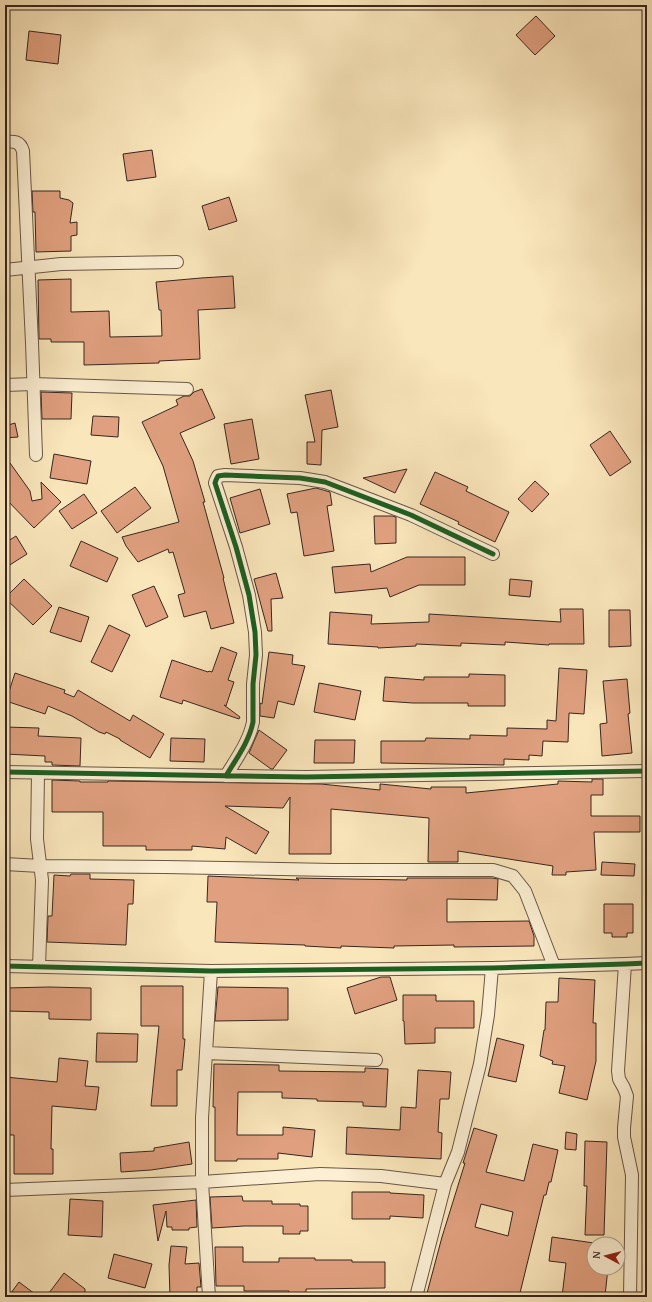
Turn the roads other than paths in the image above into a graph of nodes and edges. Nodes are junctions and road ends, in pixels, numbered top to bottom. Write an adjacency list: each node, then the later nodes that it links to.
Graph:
1 (5, 142): 3 (street)
2 (177, 262): 3 (street)
3 (28, 267): 4 (street); 5 (street)
4 (5, 270)
5 (33, 384): 6 (street); 7 (street); 8 (street)
6 (5, 385)
7 (187, 389)
8 (36, 455)
9 (493, 554): 13 (street)
10 (647, 770): 13 (street)
11 (5, 772): 12 (street)
12 (38, 773): 13 (street); 15 (street)
13 (226, 776)
14 (5, 864): 15 (street)
15 (40, 866): 19 (street); 20 (street)
16 (647, 963): 17 (street)
17 (625, 964): 19 (street); 30 (street)
18 (5, 966): 20 (street)
19 (554, 966): 21 (street)
20 (39, 967): 22 (street)
21 (492, 968): 22 (street); 26 (street)
22 (211, 971): 23 (street)
23 (206, 1053): 24 (street); 25 (street)
24 (376, 1060)
25 (202, 1182): 26 (street); 27 (street); 28 (street)
26 (445, 1184): 29 (street)
27 (5, 1190)
28 (209, 1297)
29 (416, 1297)
30 (630, 1297)

